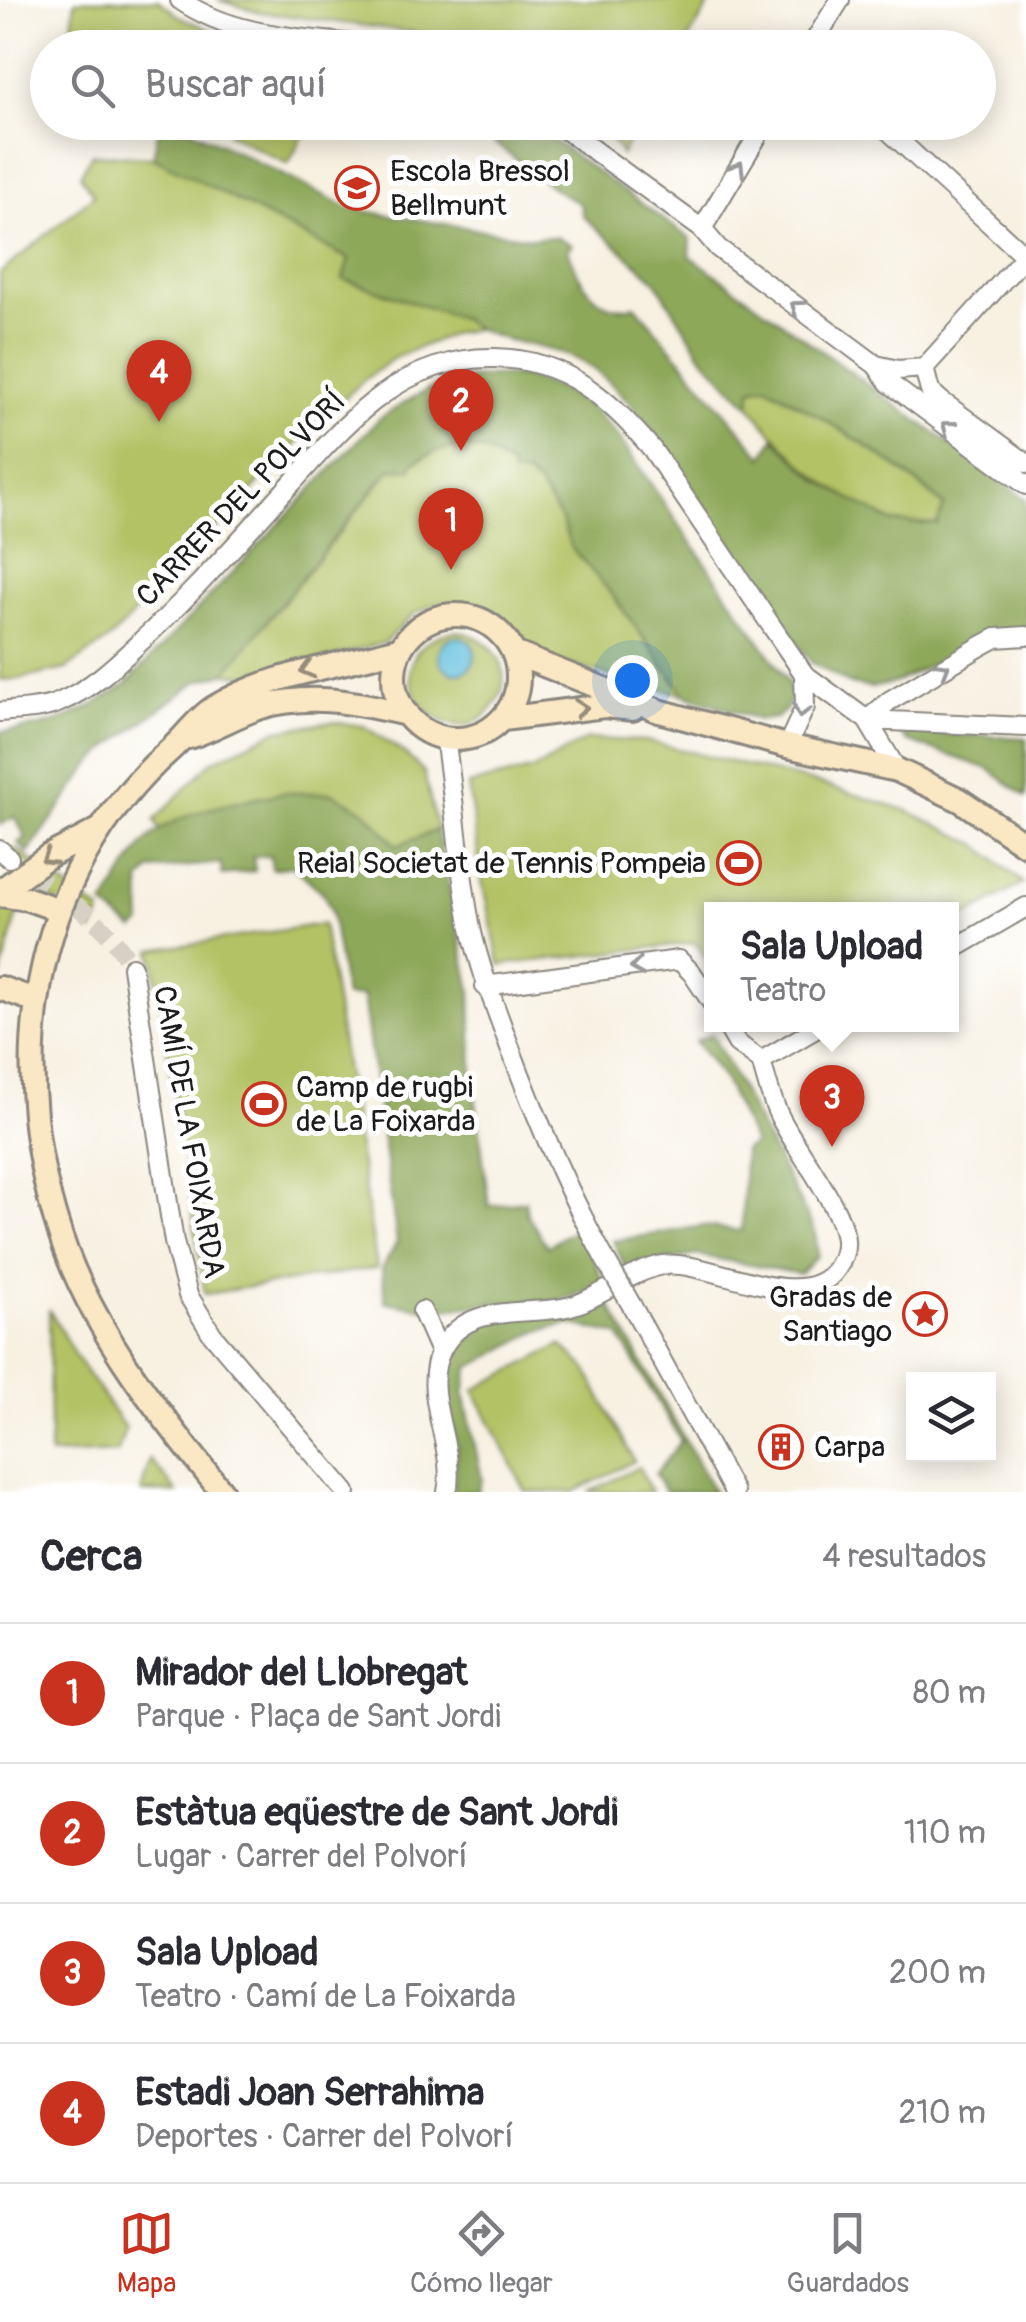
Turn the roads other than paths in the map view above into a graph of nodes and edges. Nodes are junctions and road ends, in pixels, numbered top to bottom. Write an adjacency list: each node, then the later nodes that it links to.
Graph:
1 (180, 0): 3 (street)
2 (840, 0): 4 (street)
3 (248, 30)
4 (821, 30)
5 (580, 140): 8 (street)
6 (755, 140): 8 (street, one-way to 6)
7 (899, 140): 9 (street)
8 (702, 229): 10 (street, one-way to 8)
9 (1026, 256): 11 (street)
10 (876, 364): 11 (street); 13 (street, one-way to 10)
11 (924, 368): 12 (street)
12 (1026, 463)
13 (1026, 485)
14 (1026, 636): 22 (street, one-way to 14)
15 (401, 648): 16 (street); 20 (street); 25 (street, one-way to 25)
16 (514, 653): 18 (street); 21 (street)
17 (804, 674): 19 (street, CARRER DEL POLVORÍ); 22 (street, CARRER DEL POLVORÍ); 26 (street, one-way to 26)
18 (660, 711): 21 (street, one-way to 18); 26 (street)
19 (0, 712)
20 (407, 714): 24 (street); 25 (street)
21 (503, 719): 24 (street)
22 (867, 720): 23 (street); 27 (street, CARRER DEL POLVORÍ)
23 (1026, 727)
24 (445, 738): 35 (street)
25 (182, 740): 28 (street)
26 (787, 746): 27 (street)
27 (897, 770): 29 (street)
28 (99, 830): 30 (street, one-way to 30); 32 (street)
29 (1026, 845)
30 (0, 893): 32 (street)
31 (1026, 906): 33 (street)
32 (59, 910): 38 (street)
33 (959, 946)
34 (132, 966): 45 (street, CAMÍ DE LA FOIXARDA)
35 (485, 986): 37 (street, one-way to 35); 47 (street, bridge)
36 (0, 988): 38 (street)
37 (704, 992)
38 (37, 1001): 44 (street)
39 (731, 1032): 41 (street)
40 (811, 1032): 41 (street)
41 (761, 1062): 43 (street)
42 (422, 1311): 43 (street)
43 (440, 1352): 46 (street)
44 (222, 1492)
45 (346, 1492)
46 (447, 1492)
47 (734, 1492)

